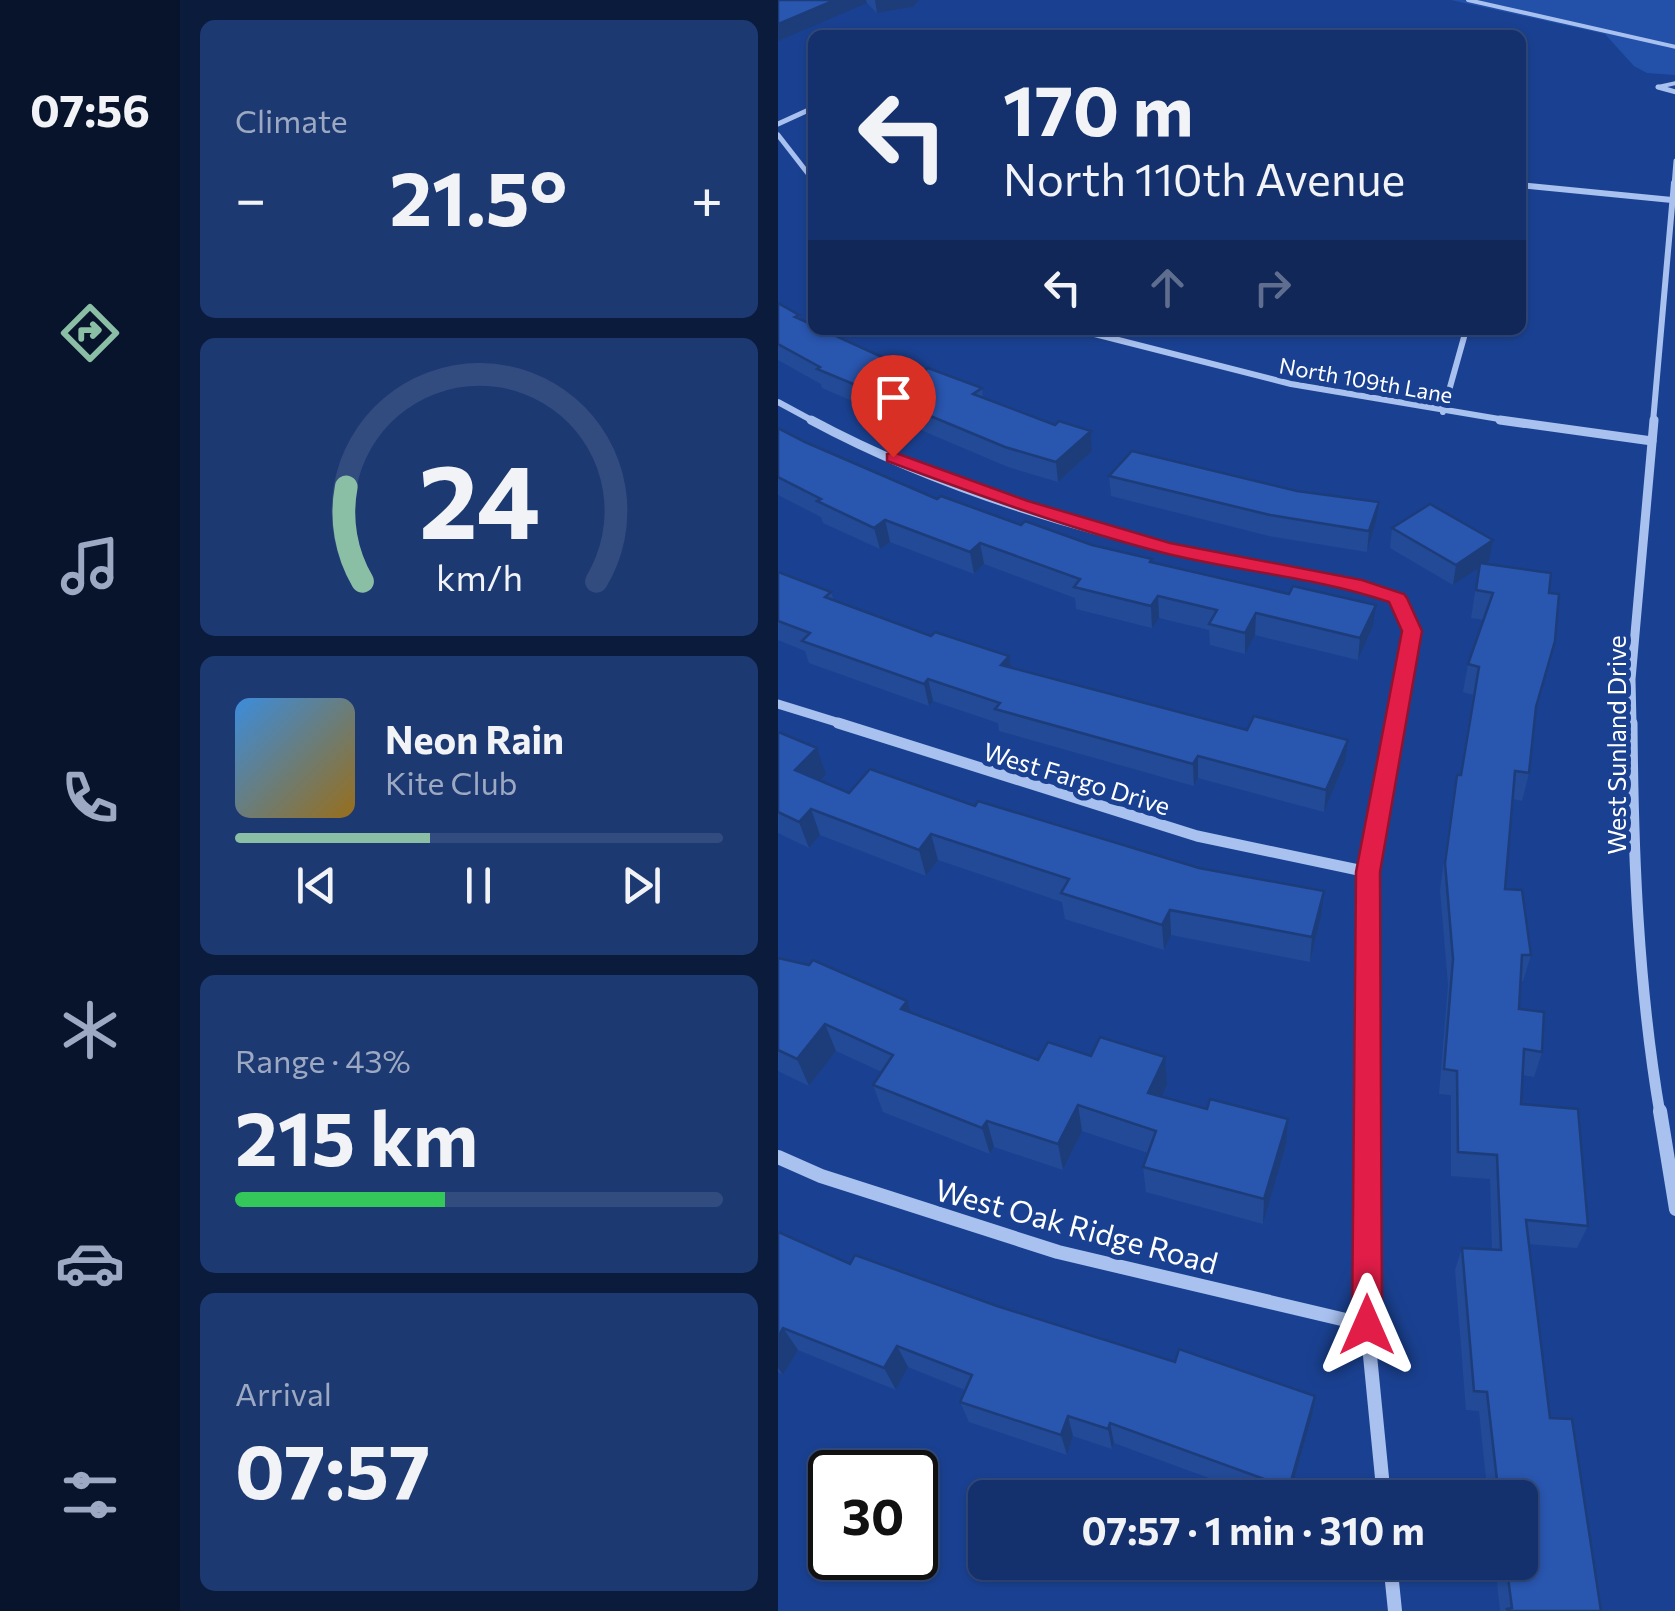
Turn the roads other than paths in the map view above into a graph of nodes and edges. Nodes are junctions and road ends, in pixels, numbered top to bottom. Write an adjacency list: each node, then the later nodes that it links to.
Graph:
1 (1468, 0): 2 (lane)
2 (1676, 47)
3 (1676, 82): 4 (lane)
4 (1658, 87): 5 (street)
5 (1676, 92)
6 (808, 110): 7 (street)
7 (778, 124)
8 (778, 135): 11 (street)
9 (1676, 160): 10 (street, West Sunland Drive)
10 (1675, 171): 13 (street, West Sunland Drive)
11 (808, 174)
12 (1526, 186): 13 (street)
13 (1672, 200): 14 (street, West Sunland Drive)
14 (1674, 227): 15 (street, West Sunland Drive)
15 (1670, 294): 20 (street, West Sunland Drive)
16 (1094, 335): 19 (street, North 109th Lane)
17 (1465, 335): 19 (street)
18 (778, 402): 22 (street)
19 (1443, 412): 20 (street, North 109th Lane)
20 (1652, 442): 24 (street, West Sunland Drive)
21 (778, 704): 22 (street, West Fargo Drive)
22 (1368, 872): 25 (street)
23 (778, 1157): 25 (street, West Oak Ridge Road)
24 (1676, 1209)
25 (1367, 1325): 26 (street)
26 (1382, 1480)
27 (1392, 1580): 28 (street)
28 (1395, 1611)

